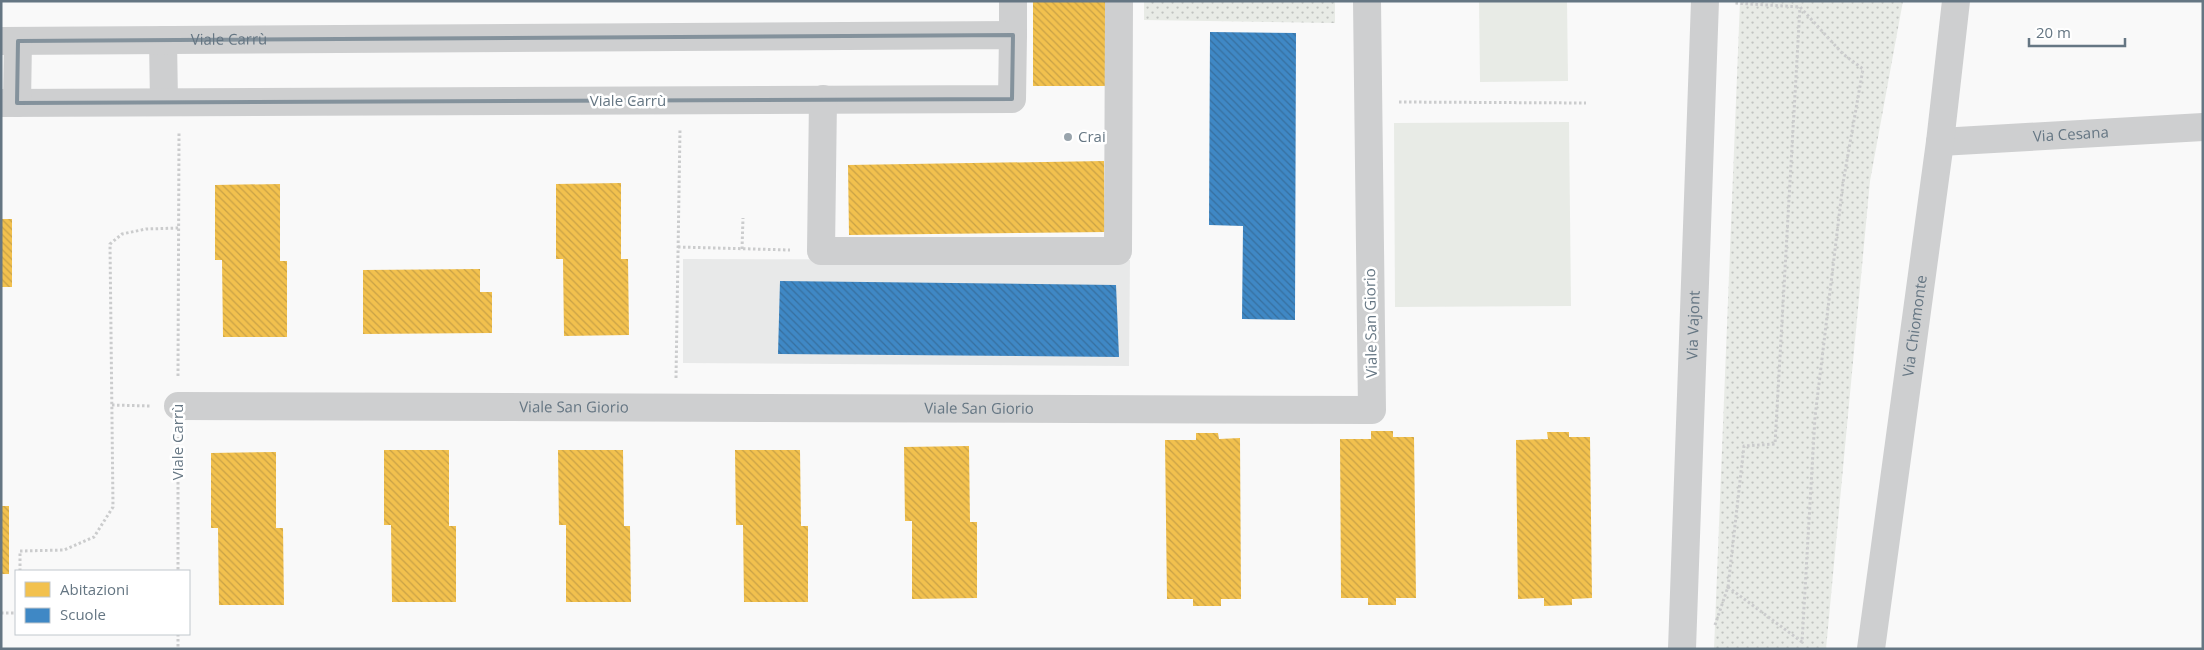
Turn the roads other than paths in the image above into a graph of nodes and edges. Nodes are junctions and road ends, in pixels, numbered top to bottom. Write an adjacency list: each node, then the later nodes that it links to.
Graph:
1 (1013, 1): 6 (street, Viale Carrù)
2 (1119, 1): 9 (street)
3 (1367, 1): 14 (street, Viale San Giorio)
4 (1704, 1): 15 (street, Via Vajont)
5 (1956, 1): 13 (street, Via Chiomonte)
6 (1013, 35): 7 (street, Viale Carrù); 9 (street, Viale Carrù)
7 (163, 40): 8 (street, Viale Carrù); 10 (street)
8 (9, 41): 11 (street, Viale Carrù)
9 (823, 100): 10 (street, Viale Carrù)
10 (172, 102): 11 (street, Viale Carrù)
11 (9, 103)
12 (2203, 127): 13 (street, Via Cesana)
13 (1940, 142): 16 (street, Via Chiomonte)
14 (178, 406)
15 (1682, 649)
16 (1871, 649)

